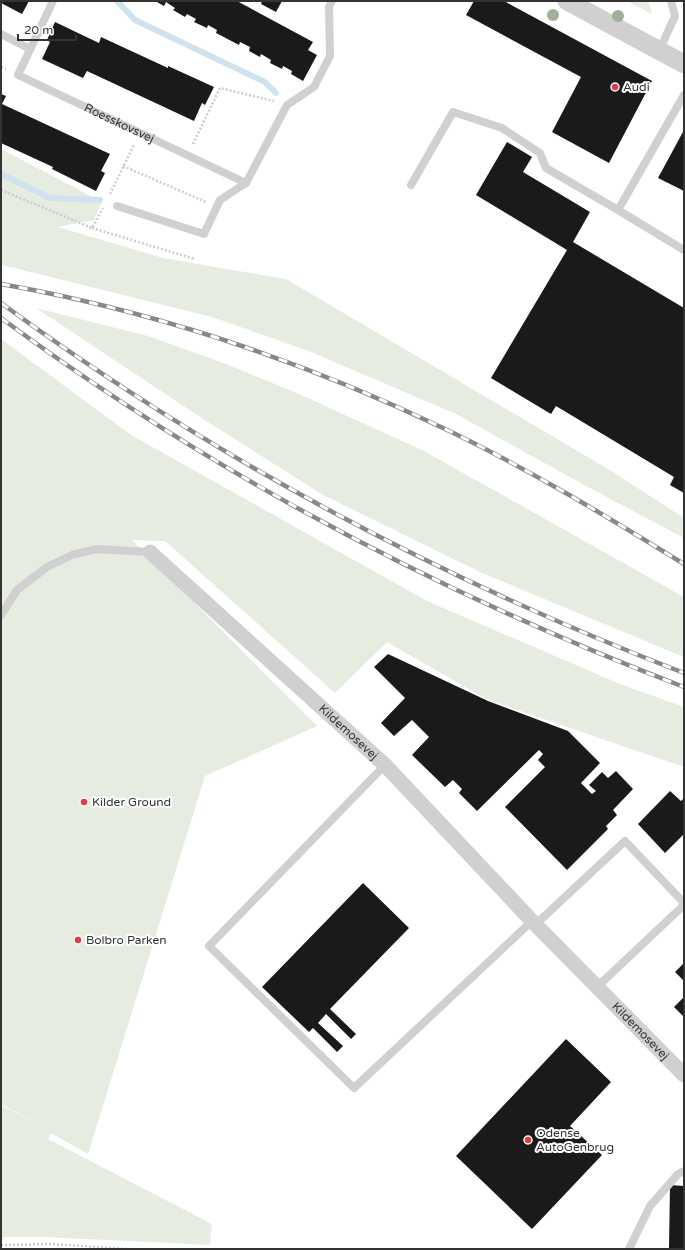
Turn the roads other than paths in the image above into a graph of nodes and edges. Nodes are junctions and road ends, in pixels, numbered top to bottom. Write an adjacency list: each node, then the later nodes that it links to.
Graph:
1 (53, 1): 6 (lane, Roesskovsvej)
2 (332, 1): 10 (lane)
3 (567, 1): 7 (street)
4 (671, 1): 7 (lane)
5 (1, 34): 6 (lane)
6 (30, 50): 10 (lane, Roesskovsvej)
7 (658, 51): 8 (street)
8 (684, 64)
9 (684, 95): 13 (lane)
10 (246, 183): 12 (lane)
11 (411, 185): 13 (lane)
12 (117, 206)
13 (618, 210): 14 (lane)
14 (684, 250)
15 (150, 552): 16 (lane); 17 (street, Kildemosevej)
16 (1, 615)
17 (385, 765): 19 (street, Kildemosevej); 19 (lane)
18 (684, 904): 19 (lane); 20 (lane)
19 (534, 923): 20 (street, Kildemosevej)
20 (597, 987): 21 (street, Kildemosevej)
21 (684, 1075)
22 (684, 1171): 23 (lane)
23 (629, 1249)

